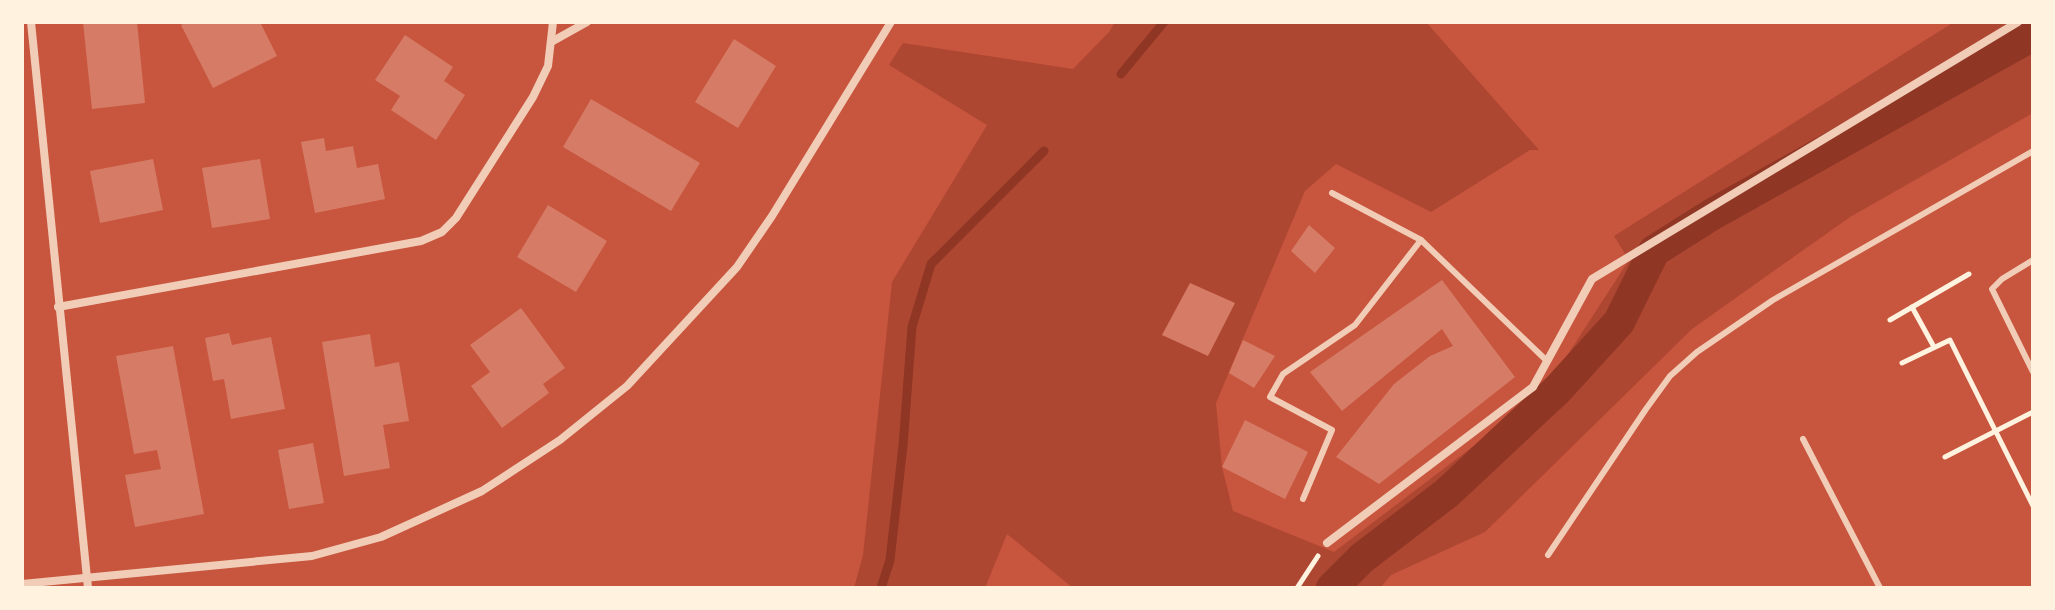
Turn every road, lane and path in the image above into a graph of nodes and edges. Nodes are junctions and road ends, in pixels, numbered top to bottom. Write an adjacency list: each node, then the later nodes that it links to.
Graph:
1 (31, 22): 12 (street)
2 (553, 22): 6 (street)
3 (587, 22): 6 (street)
4 (891, 22): 27 (street)
5 (2018, 22): 16 (street)
6 (553, 41): 12 (street)
7 (2033, 151): 26 (lane)
8 (1332, 193): 9 (lane)
9 (1421, 240): 16 (lane); 23 (lane)
10 (2033, 260): 18 (lane)
11 (1969, 274): 13 (path)
12 (58, 307): 27 (street)
13 (1912, 307): 14 (path); 15 (path)
14 (1890, 320)
15 (1934, 347): 17 (path); 20 (path)
16 (1547, 361): 25 (street)
17 (1902, 363)
18 (2033, 372)
19 (2033, 412): 20 (path)
20 (1996, 432): 22 (path); 24 (path)
21 (1803, 439): 31 (lane)
22 (1945, 457)
23 (1303, 499)
24 (2033, 506)
25 (1327, 543): 30 (path)
26 (1548, 555)
27 (87, 577): 28 (street); 29 (street)
28 (22, 584)
29 (88, 588)
30 (1297, 588)
31 (1880, 588)

